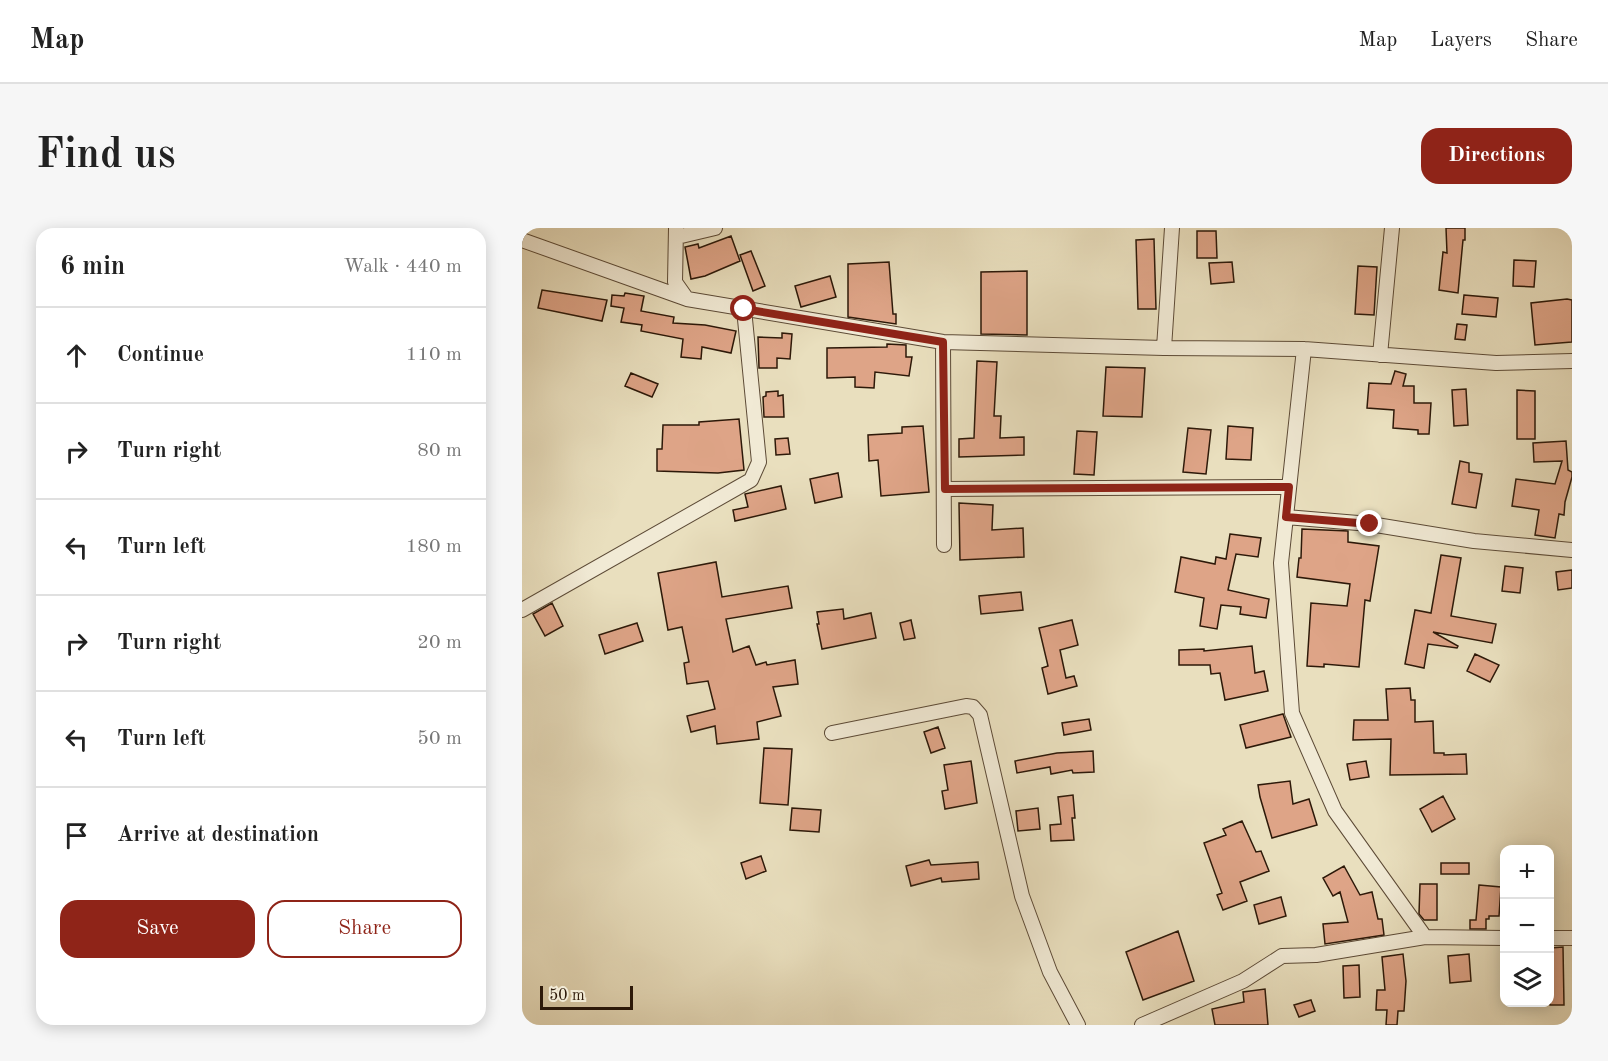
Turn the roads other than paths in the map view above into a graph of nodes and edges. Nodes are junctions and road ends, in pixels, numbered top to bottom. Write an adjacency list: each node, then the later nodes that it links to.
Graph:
1 (716, 228): 4 (street)
2 (1172, 228): 9 (street)
3 (1392, 228): 11 (street)
4 (677, 233): 6 (street)
5 (522, 240): 6 (street)
6 (687, 299): 7 (street)
7 (744, 309): 8 (street); 18 (street)
8 (943, 342): 9 (street); 14 (street)
9 (1164, 348): 10 (street)
10 (1304, 349): 11 (street); 13 (street)
11 (1380, 355): 12 (street)
12 (1572, 361)
13 (1289, 487): 14 (street); 15 (street)
14 (945, 489): 16 (street)
15 (1286, 517): 17 (street); 20 (street)
16 (944, 545)
17 (1572, 550)
18 (522, 610)
19 (832, 733): 24 (street)
20 (1425, 937): 21 (street); 25 (street)
21 (1500, 938)
22 (1554, 938): 23 (street)
23 (1572, 938)
24 (1078, 1025)
25 (1142, 1025)

